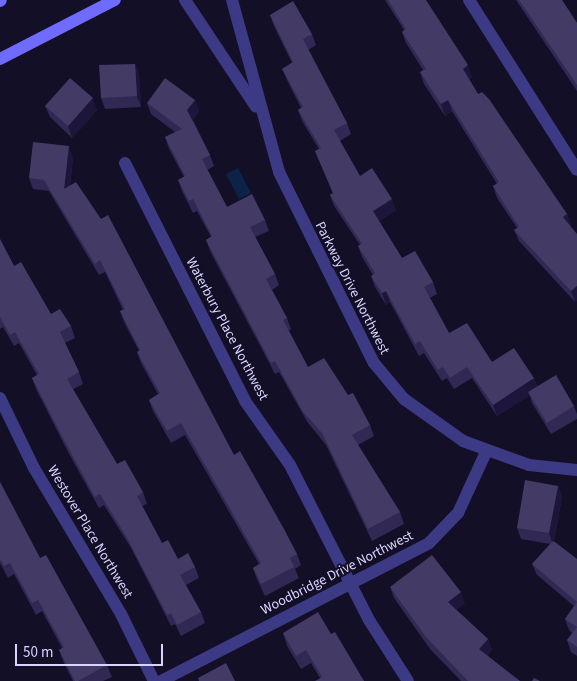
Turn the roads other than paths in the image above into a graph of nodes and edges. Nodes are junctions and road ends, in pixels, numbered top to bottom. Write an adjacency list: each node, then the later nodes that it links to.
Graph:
1 (115, 0): 5 (main road)
2 (185, 0): 6 (street)
3 (232, 0): 6 (street, Parkway Drive Northwest)
4 (469, 0): 8 (street)
5 (0, 59)
6 (265, 125): 10 (street, Parkway Drive Northwest)
7 (125, 163): 12 (street, Waterbury Place Northwest)
8 (577, 170)
9 (0, 398): 13 (street, Westover Place Northwest)
10 (486, 452): 11 (street, Parkway Drive Northwest); 12 (street, Woodbridge Drive Northwest)
11 (577, 470)
12 (351, 584): 14 (street, Woodbridge Drive Northwest); 15 (street, Waterbury Place Northwest)
13 (154, 681)
14 (162, 681)
15 (408, 681)

